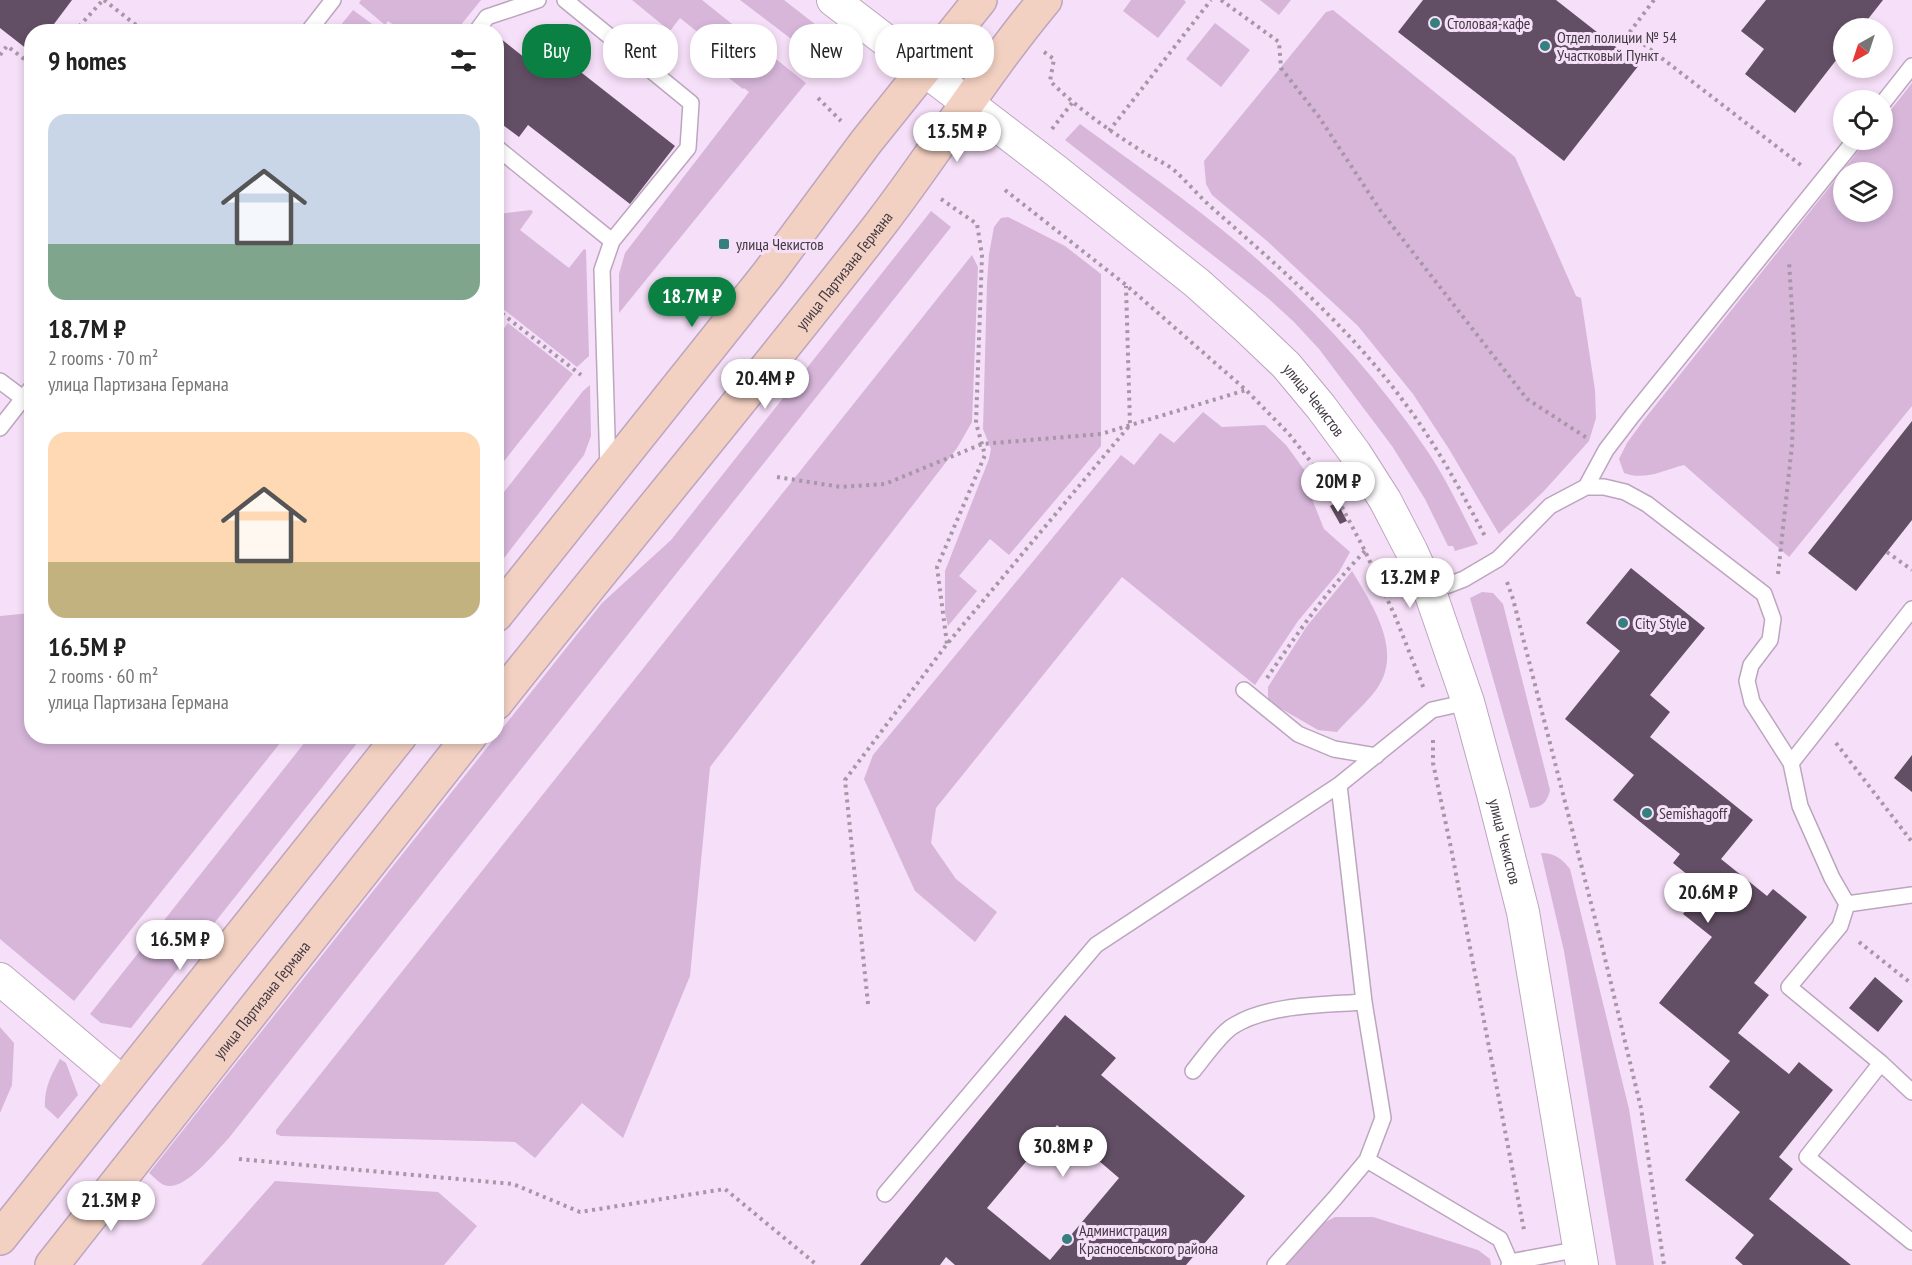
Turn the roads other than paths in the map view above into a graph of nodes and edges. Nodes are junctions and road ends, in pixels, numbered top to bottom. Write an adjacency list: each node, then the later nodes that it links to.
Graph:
1 (333, 0): 7 (lane)
2 (538, 0): 8 (lane)
3 (565, 0): 18 (lane)
4 (833, 0): 10 (street, улица Чекистов)
5 (980, 0): 9 (main road)
6 (1045, 0): 15 (main road, улица Партизана Германа)
7 (314, 24)
8 (482, 24)
9 (960, 24)
10 (875, 33)
11 (1912, 66): 14 (lane)
12 (917, 78): 23 (main road)
13 (934, 78): 15 (street, улица Чекистов)
14 (1893, 90)
15 (968, 104): 25 (street, улица Чекистов); 28 (main road, улица Партизана Германа)
16 (1847, 150): 24 (lane)
17 (504, 153): 18 (lane)
18 (612, 241): 23 (lane)
19 (0, 381): 20 (lane)
20 (24, 394)
21 (24, 402): 22 (lane)
22 (0, 428)
23 (608, 474): 26 (main road)
24 (1586, 487): 25 (lane); 34 (lane)
25 (1430, 592): 30 (street, улица Чекистов)
26 (504, 605)
27 (1912, 609): 34 (lane)
28 (504, 693)
29 (1249, 694): 33 (lane)
30 (1468, 702): 33 (lane); 48 (street, улица Чекистов)
31 (394, 744): 42 (main road)
32 (464, 744): 50 (main road, улица Партизана Германа)
33 (1376, 756): 35 (lane)
34 (1791, 763): 37 (lane)
35 (1339, 785): 39 (lane); 45 (lane)
36 (1912, 895): 37 (lane)
37 (1847, 904): 40 (lane)
38 (0, 979): 42 (street)
39 (1364, 1002): 41 (lane); 44 (lane)
40 (1881, 1063): 43 (lane); 47 (lane)
41 (1193, 1071)
42 (123, 1083): 46 (main road)
43 (1912, 1092)
44 (1366, 1160): 49 (lane); 51 (lane)
45 (885, 1194)
46 (0, 1238)
47 (1912, 1242)
48 (1581, 1257): 49 (lane)
49 (1510, 1263)
50 (52, 1265)
51 (1275, 1265)

